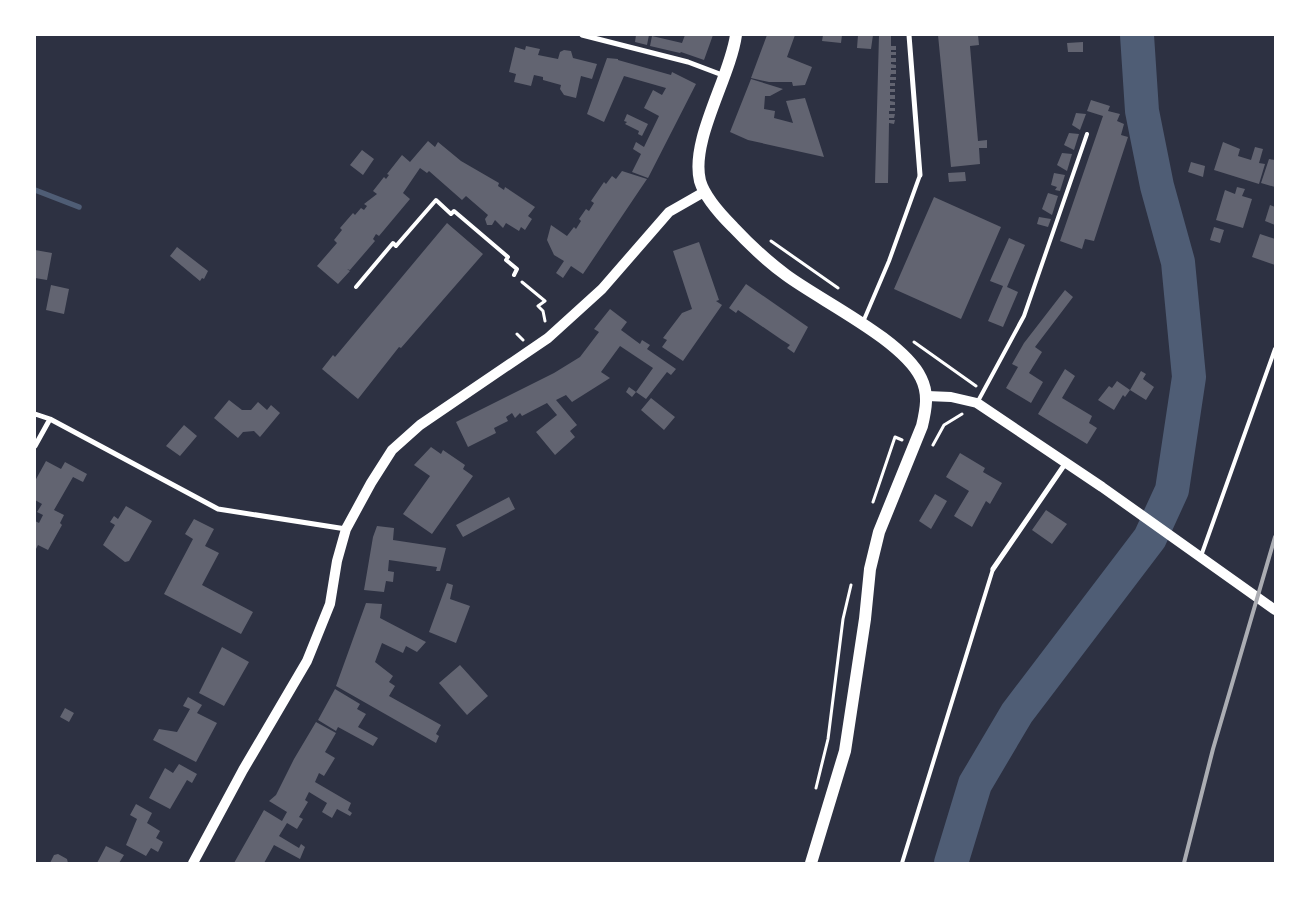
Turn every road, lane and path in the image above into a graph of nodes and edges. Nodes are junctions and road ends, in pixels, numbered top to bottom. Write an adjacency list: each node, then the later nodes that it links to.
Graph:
1 (582, 35): 4 (street)
2 (736, 35): 4 (main road)
3 (909, 35): 6 (street)
4 (725, 76): 7 (main road)
5 (1087, 134): 14 (lane)
6 (920, 175): 10 (lane)
7 (704, 192): 10 (main road); 11 (main road)
8 (514, 275): 9 (lane); 11 (path)
9 (356, 287)
10 (862, 324): 13 (main road)
11 (548, 338): 19 (main road)
12 (1275, 349): 20 (lane)
13 (927, 396): 14 (main road); 24 (main road)
14 (977, 403): 18 (main road)
15 (35, 414): 16 (street)
16 (50, 419): 17 (street); 19 (street)
17 (35, 446)
18 (1065, 464): 20 (main road); 21 (street)
19 (346, 529): 23 (main road)
20 (1200, 558): 22 (main road)
21 (993, 568): 25 (lane)
22 (1275, 610)
23 (192, 863)
24 (811, 863)
25 (902, 863)

